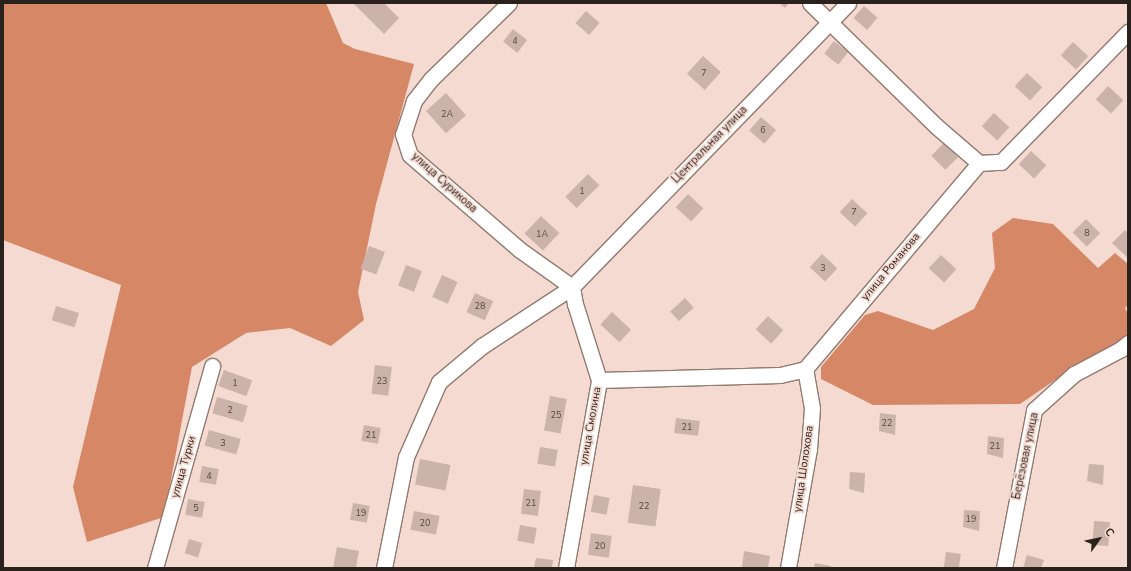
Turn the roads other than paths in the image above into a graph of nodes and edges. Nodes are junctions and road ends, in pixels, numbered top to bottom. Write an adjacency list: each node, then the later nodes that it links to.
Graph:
1 (509, 3): 7 (street, улица Сурикова)
2 (810, 3): 4 (street)
3 (848, 3): 4 (street, Центральная улица)
4 (829, 23): 6 (street); 7 (street, Центральная улица)
5 (1128, 32): 6 (street)
6 (979, 163): 10 (street, улица Романова)
7 (572, 287): 11 (street, улица Смолина); 13 (street, Центральная улица)
8 (1128, 343): 16 (street, Берёзовая улица)
9 (212, 366): 12 (street, улица Турки)
10 (805, 369): 11 (street); 15 (street, улица Шолохова)
11 (599, 380): 14 (street, улица Смолина)
12 (156, 568)
13 (384, 568)
14 (566, 568)
15 (788, 568)
16 (1004, 568)

